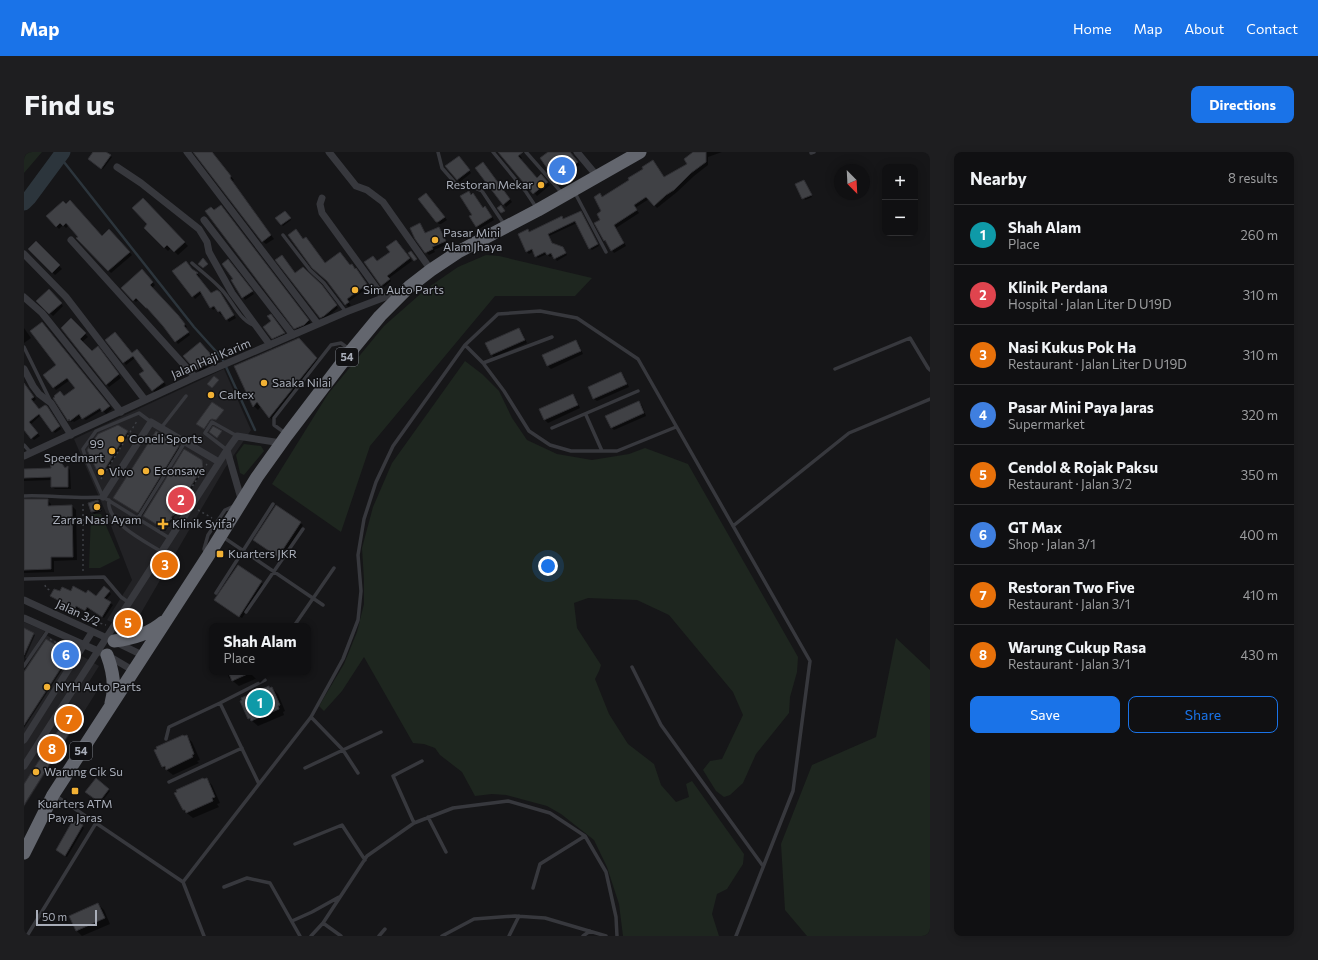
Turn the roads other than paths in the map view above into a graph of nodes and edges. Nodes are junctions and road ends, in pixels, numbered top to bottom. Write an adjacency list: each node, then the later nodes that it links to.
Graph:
1 (187, 152): 25 (street)
2 (329, 152): 20 (street)
3 (438, 152): 14 (lane)
4 (493, 152): 12 (lane)
5 (526, 152): 10 (lane)
6 (577, 152): 9 (street)
7 (639, 152): 9 (highway, 54)
8 (117, 167): 26 (street)
9 (597, 176): 10 (highway, 54)
10 (568, 193): 12 (highway, 54); 17 (lane)
11 (322, 198): 23 (street)
12 (538, 210): 14 (highway, 54)
13 (204, 220): 27 (street)
14 (505, 227): 20 (highway, 54)
15 (283, 235): 24 (lane)
16 (71, 240): 37 (street)
17 (606, 252)
18 (24, 254): 41 (street)
19 (192, 263): 26 (lane)
20 (431, 270): 21 (highway, 54)
21 (410, 287): 23 (street, Jalan Haji Karim); 32 (highway, 54)
22 (24, 297): 43 (street)
23 (383, 297): 24 (street, Jalan Haji Karim)
24 (346, 312): 25 (street, Jalan Haji Karim)
25 (318, 324): 27 (street, Jalan Haji Karim)
26 (256, 326): 29 (street)
27 (293, 335): 29 (street, Jalan Haji Karim)
28 (552, 337): 33 (lane)
29 (270, 345): 37 (street, Jalan Haji Karim)
30 (465, 345): 33 (lane); 46 (lane); 95 (lane)
31 (24, 347): 42 (lane)
32 (351, 351): 51 (highway, 54); 51 (lane)
33 (484, 363): 55 (lane)
34 (24, 369): 42 (street)
35 (836, 369): 36 (lane)
36 (930, 370)
37 (195, 377): 41 (street, Jalan Haji Karim)
38 (638, 391): 44 (lane)
39 (186, 396): 47 (lane)
40 (930, 399): 63 (lane)
41 (145, 400): 43 (street, Jalan Haji Karim)
42 (51, 403): 49 (street)
43 (121, 412): 49 (street, Jalan Haji Karim)
44 (586, 415): 48 (lane); 55 (lane)
45 (151, 422): 47 (street); 59 (street); 59 (lane)
46 (676, 427): 55 (lane); 63 (lane)
47 (161, 428): 52 (street)
48 (552, 428)
49 (71, 435): 56 (street, Jalan Haji Karim)
50 (237, 436): 51 (street); 54 (street); 54 (lane)
51 (284, 439): 60 (highway, 54)
52 (185, 442): 57 (street); 62 (lane)
53 (24, 445): 56 (lane)
54 (227, 450): 57 (street); 60 (street)
55 (602, 451)
56 (27, 455)
57 (219, 462): 66 (street)
58 (24, 496): 59 (lane)
59 (106, 498): 62 (lane); 68 (lane)
60 (242, 503): 65 (highway, 54); 69 (lane)
61 (273, 504): 67 (lane)
62 (138, 518): 66 (lane)
63 (733, 526): 116 (lane)
64 (303, 529): 71 (lane)
65 (221, 535): 67 (lane); 69 (highway, 54)
66 (170, 539): 68 (street)
67 (243, 551): 71 (lane); 73 (lane)
68 (162, 552): 76 (street)
69 (208, 556): 79 (highway, 54)
70 (334, 568): 74 (lane)
71 (274, 572): 74 (lane); 78 (lane)
72 (24, 579): 76 (lane)
73 (216, 594)
74 (313, 598): 77 (lane); 81 (lane)
75 (24, 600): 83 (street, Jalan 3/2)
76 (129, 603): 84 (street)
77 (323, 605)
78 (246, 612)
79 (169, 617): 84 (highway); 87 (highway, 54)
80 (24, 618): 82 (street)
81 (296, 623)
82 (49, 629): 85 (street); 88 (lane)
83 (92, 632): 84 (street, Jalan 3/2); 85 (street)
84 (110, 639): 86 (street); 87 (street, Jalan 3/2)
85 (84, 644): 86 (street); 97 (street)
86 (103, 653): 91 (street); 94 (highway); 102 (street)
87 (144, 656): 91 (highway, 54)
88 (26, 661): 89 (lane)
89 (24, 666)
90 (632, 667): 116 (lane)
91 (134, 671): 94 (highway, 54)
92 (265, 680): 93 (lane)
93 (220, 703): 98 (lane); 99 (lane)
94 (109, 708): 107 (highway, 54)
95 (311, 717): 100 (lane); 106 (lane)
96 (381, 732): 100 (lane)
97 (24, 738)
98 (166, 739)
99 (242, 748): 105 (lane); 106 (lane)
100 (343, 750): 103 (lane); 104 (lane)
101 (422, 761): 109 (lane)
102 (24, 766)
103 (305, 768)
104 (358, 773)
105 (169, 782)
106 (259, 784): 117 (lane)
107 (53, 795): 110 (lane); 114 (highway, 54)
108 (428, 817): 109 (lane); 111 (lane); 113 (lane)
109 (414, 822): 115 (lane)
110 (96, 823): 117 (lane); 126 (lane)
111 (585, 836): 119 (lane); 136 (lane)
112 (295, 844): 115 (lane)
113 (446, 852)
114 (24, 853)
115 (365, 860): 120 (lane)
116 (763, 866): 137 (lane)
117 (183, 882): 127 (lane)
118 (224, 887): 122 (lane)
119 (533, 888)
120 (340, 897): 122 (lane); 123 (lane)
121 (519, 916): 125 (lane); 132 (lane); 133 (lane)
122 (292, 921): 128 (lane)
123 (323, 923): 129 (lane); 130 (lane)
124 (385, 929): 131 (lane)
125 (590, 931): 134 (lane); 135 (lane)
126 (27, 936)
127 (204, 936)
128 (300, 936)
129 (311, 936)
130 (341, 936)
131 (379, 936)
132 (442, 936)
133 (509, 936)
134 (583, 936)
135 (606, 936)
136 (617, 936)
137 (736, 936)

